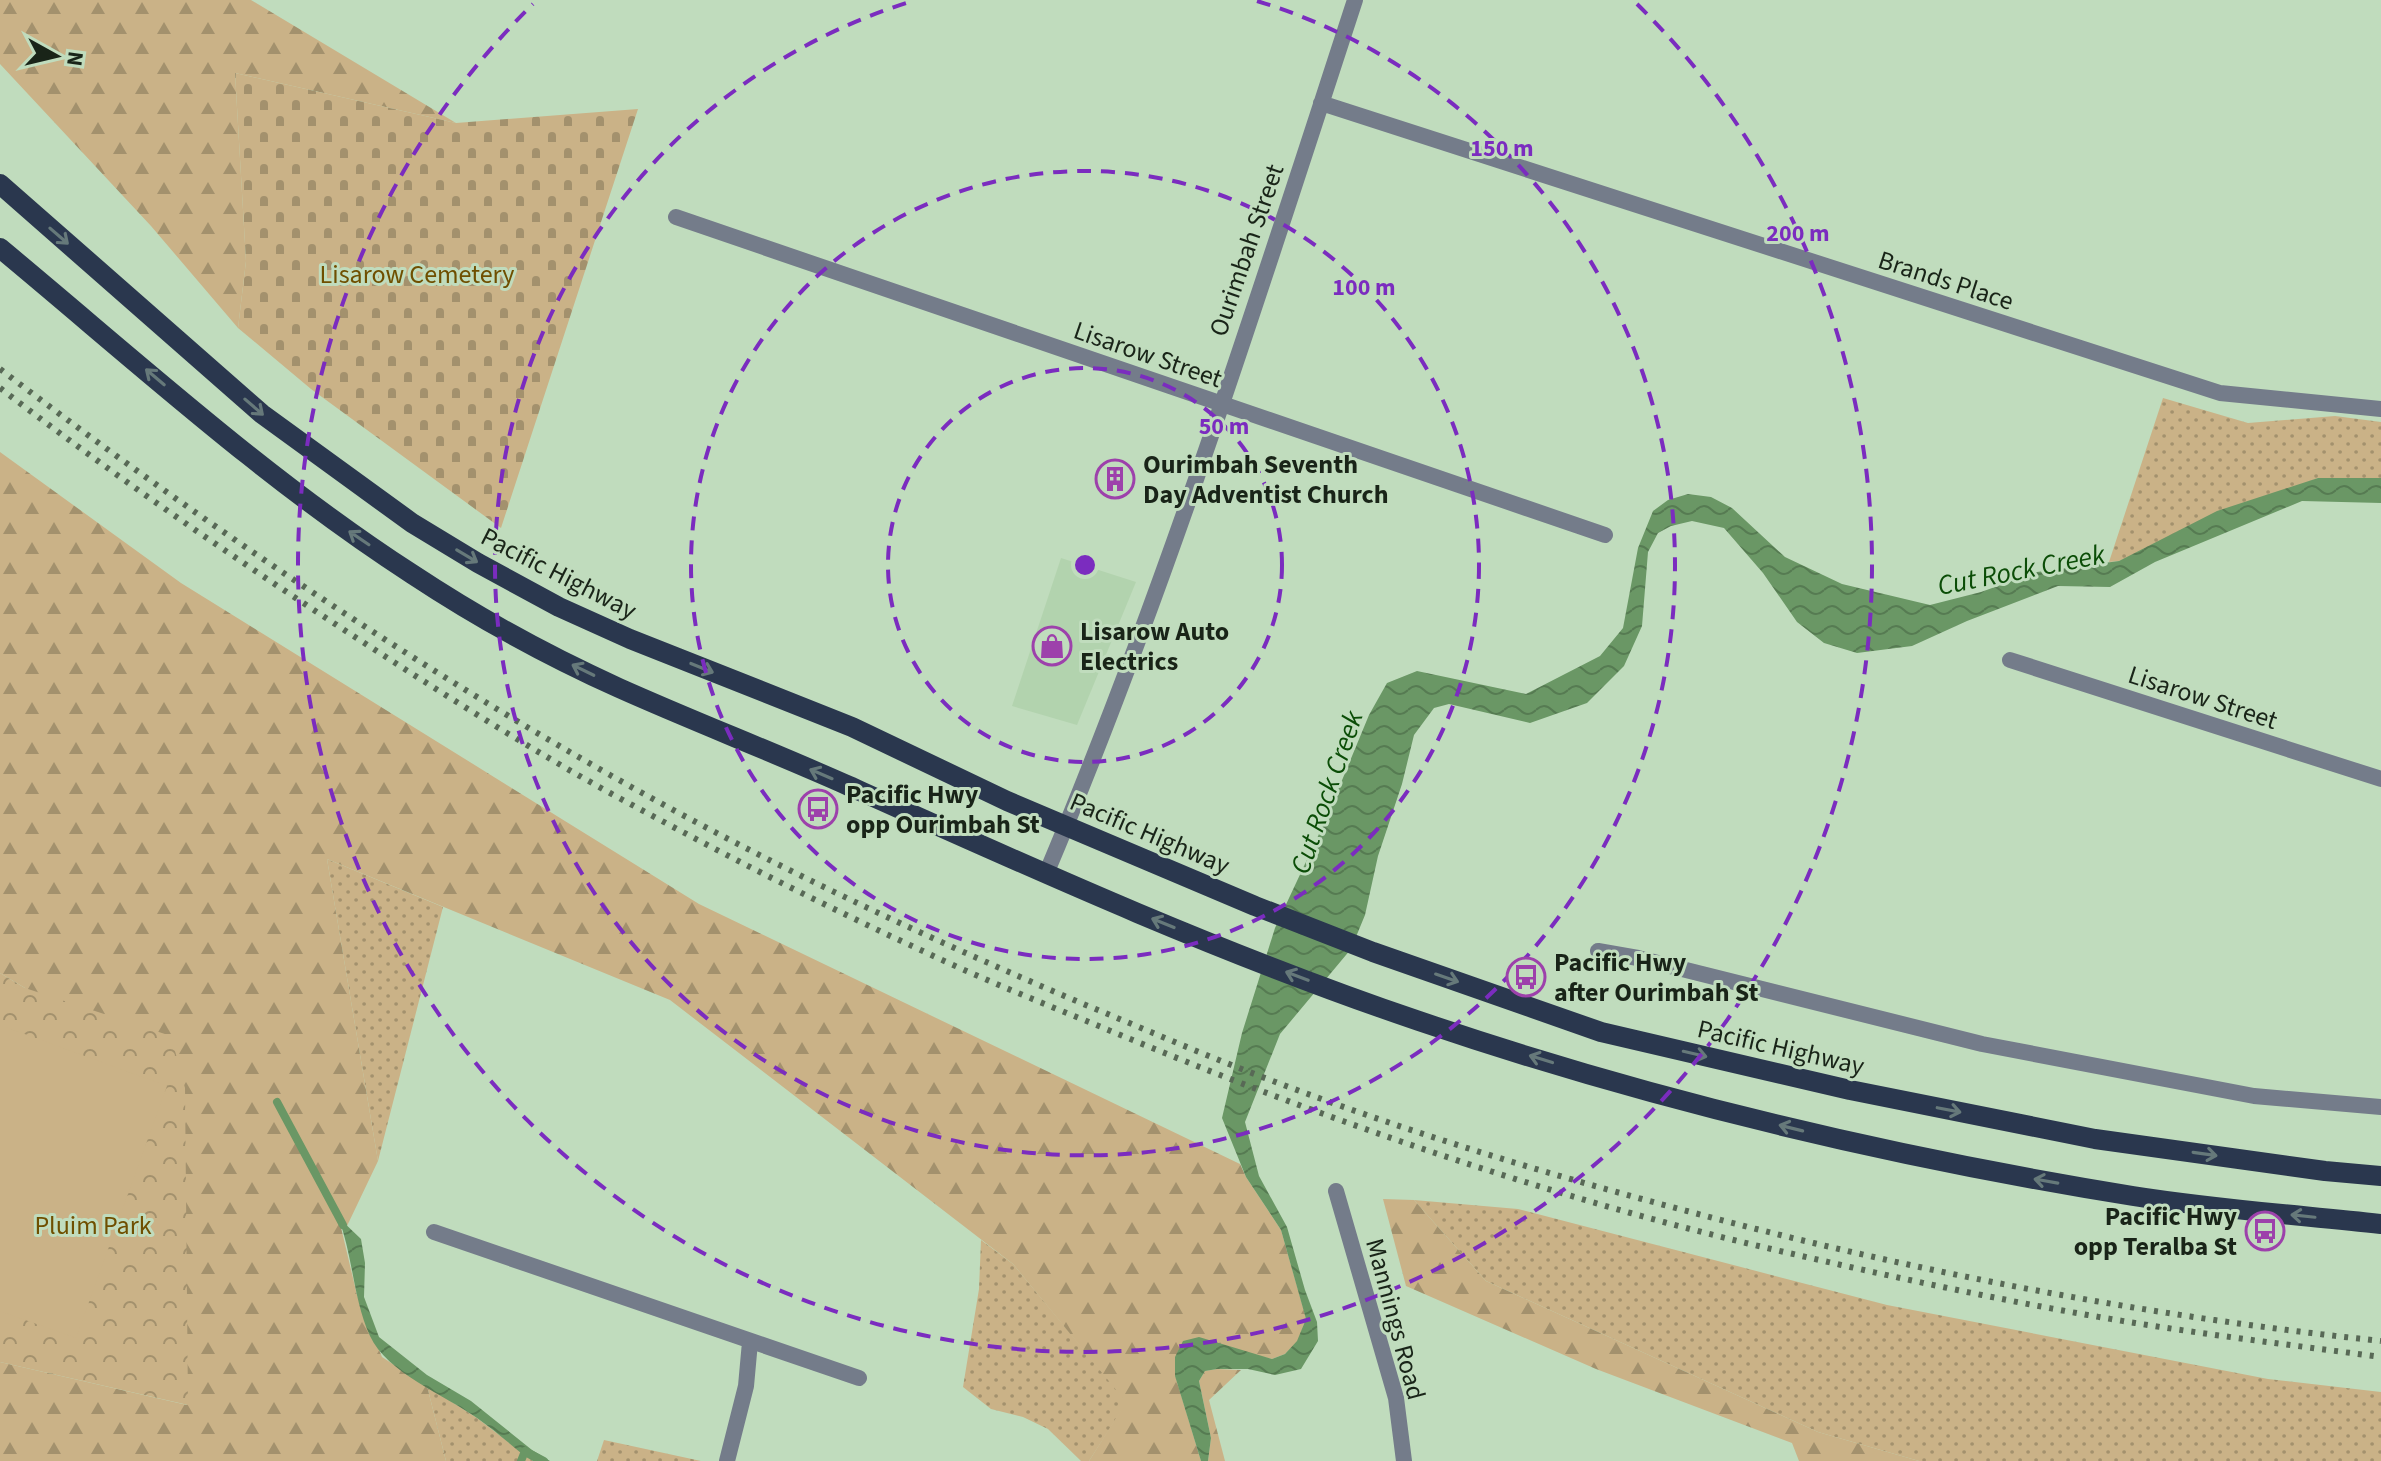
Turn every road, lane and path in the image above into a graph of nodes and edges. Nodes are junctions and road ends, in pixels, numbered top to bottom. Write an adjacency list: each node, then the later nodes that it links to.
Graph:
1 (1355, 0): 2 (street, Ourimbah Street)
2 (1321, 103): 6 (street, Ourimbah Street); 7 (street, Brands Place)
3 (0, 184): 11 (main road, Pacific Highway, one-way to 11)
4 (676, 217): 6 (street, Lisarow Street)
5 (0, 248): 12 (main road, one-way to 5)
6 (1220, 404): 8 (street, Lisarow Street); 11 (street, Ourimbah Street)
7 (2381, 409)
8 (1605, 535)
9 (2010, 660): 10 (street, Lisarow Street)
10 (2381, 779)
11 (1066, 825): 12 (street, Ourimbah Street); 15 (main road, Pacific Highway, one-way to 15)
12 (1046, 874): 17 (main road, one-way to 12)
13 (1598, 951): 14 (street, Pacific Highway)
14 (2381, 1107)
15 (2381, 1176)
16 (1336, 1191): 22 (street, Mannings Road)
17 (2381, 1224)
18 (434, 1232): 19 (street)
19 (750, 1342): 20 (street); 21 (street)
20 (859, 1378)
21 (727, 1461)
22 (1404, 1461)

